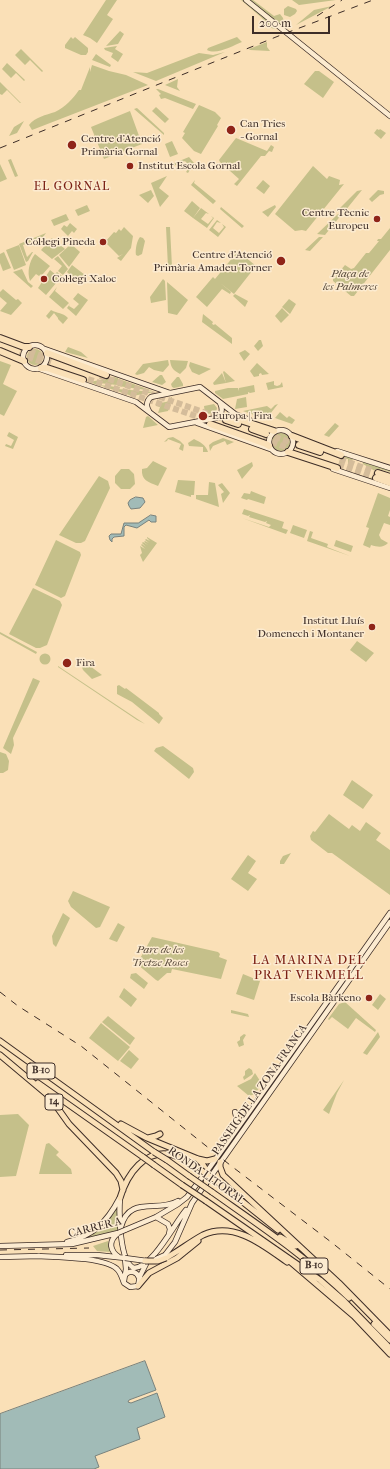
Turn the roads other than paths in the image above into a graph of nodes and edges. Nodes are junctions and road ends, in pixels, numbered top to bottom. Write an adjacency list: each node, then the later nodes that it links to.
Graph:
1 (246, 0): 2 (main road)
2 (390, 116)
3 (0, 340): 4 (highway); 5 (highway)
4 (29, 347): 7 (main road); 8 (main road)
5 (0, 348)
6 (0, 351): 8 (highway)
7 (46, 351): 9 (main road); 9 (highway); 10 (main road)
8 (24, 361): 9 (main road)
9 (39, 368): 12 (main road)
10 (170, 393): 11 (main road); 12 (main road)
11 (220, 403): 15 (main road); 16 (main road)
12 (149, 412): 15 (main road)
13 (234, 418): 16 (highway)
14 (226, 420): 18 (highway)
15 (195, 422): 18 (main road)
16 (276, 430): 17 (main road); 18 (main road)
17 (291, 435): 20 (main road); 21 (highway); 22 (main road)
18 (270, 447): 20 (main road)
19 (298, 448): 21 (highway)
20 (287, 453): 21 (highway); 25 (main road)
21 (339, 462)
22 (390, 468)
23 (390, 477): 24 (highway)
24 (390, 483)
25 (390, 488)
26 (390, 913): 28 (main road, PASSEIG DE LA ZONA FRANCA)
27 (390, 922): 28 (main road, PASSEIG DE LA ZONA FRANCA)
28 (337, 992): 33 (main road, PASSEIG DE LA ZONA FRANCA); 37 (main road, PASSEIG DE LA ZONA FRANCA)
29 (0, 1041): 31 (highway, RONDA LITORAL / B-10)
30 (0, 1054): 40 (highway, 14); 49 (highway, RONDA LITORAL / B-10, bridge)
31 (82, 1100): 35 (highway); 45 (highway, RONDA LITORAL / B-10, bridge)
32 (235, 1112): 33 (main road)
33 (237, 1127): 37 (main road, PASSEIG DE LA ZONA FRANCA)
34 (160, 1134): 35 (highway)
35 (147, 1138): 36 (highway)
36 (198, 1159): 37 (highway); 38 (highway)
37 (218, 1161): 38 (main road, PASSEIG DE LA ZONA FRANCA); 39 (main road, PASSEIG DE LA ZONA FRANCA); 52 (highway)
38 (206, 1172): 39 (highway); 41 (main road, PASSEIG DE LA ZONA FRANCA)
39 (206, 1183): 43 (main road, PASSEIG DE LA ZONA FRANCA)
40 (123, 1190): 42 (highway); 52 (highway, bridge)
41 (187, 1197): 44 (main road, CARRER A); 46 (main road)
42 (120, 1198): 46 (main road); 50 (main road)
43 (192, 1203): 48 (main road); 56 (main road, PASSEIG DE LA ZONA FRANCA)
44 (156, 1217): 46 (main road, CARRER A, bridge); 48 (main road)
45 (250, 1219): 54 (highway); 65 (highway, RONDA LITORAL / B-10)
46 (119, 1233): 50 (main road, CARRER A); 53 (main road); 58 (main road)
47 (208, 1233): 56 (highway); 60 (highway); 64 (highway)
48 (169, 1236): 59 (main road)
49 (261, 1239): 60 (highway); 66 (highway, RONDA LITORAL / B-10)
50 (53, 1245): 51 (main road, CARRER A)
51 (0, 1246)
52 (299, 1247): 54 (highway)
53 (125, 1252): 59 (main road); 61 (main road)
54 (306, 1253): 65 (highway)
55 (38, 1256): 57 (main road, CARRER A); 58 (main road, CARRER A); 63 (main road)
56 (165, 1256): 59 (highway, bridge)
57 (0, 1257)
58 (119, 1257): 59 (main road, CARRER A, bridge)
59 (147, 1260): 62 (main road)
60 (300, 1271): 66 (highway)
61 (125, 1275): 62 (main road); 63 (main road)
62 (139, 1280): 64 (main road)
63 (124, 1283): 64 (main road)
64 (138, 1286)
65 (372, 1319): 67 (highway)
66 (370, 1330): 70 (highway, RONDA LITORAL / B-10)
67 (384, 1332): 68 (highway); 69 (highway)
68 (390, 1335)
69 (390, 1340)
70 (385, 1345): 71 (highway, RONDA LITORAL)
71 (390, 1354)

